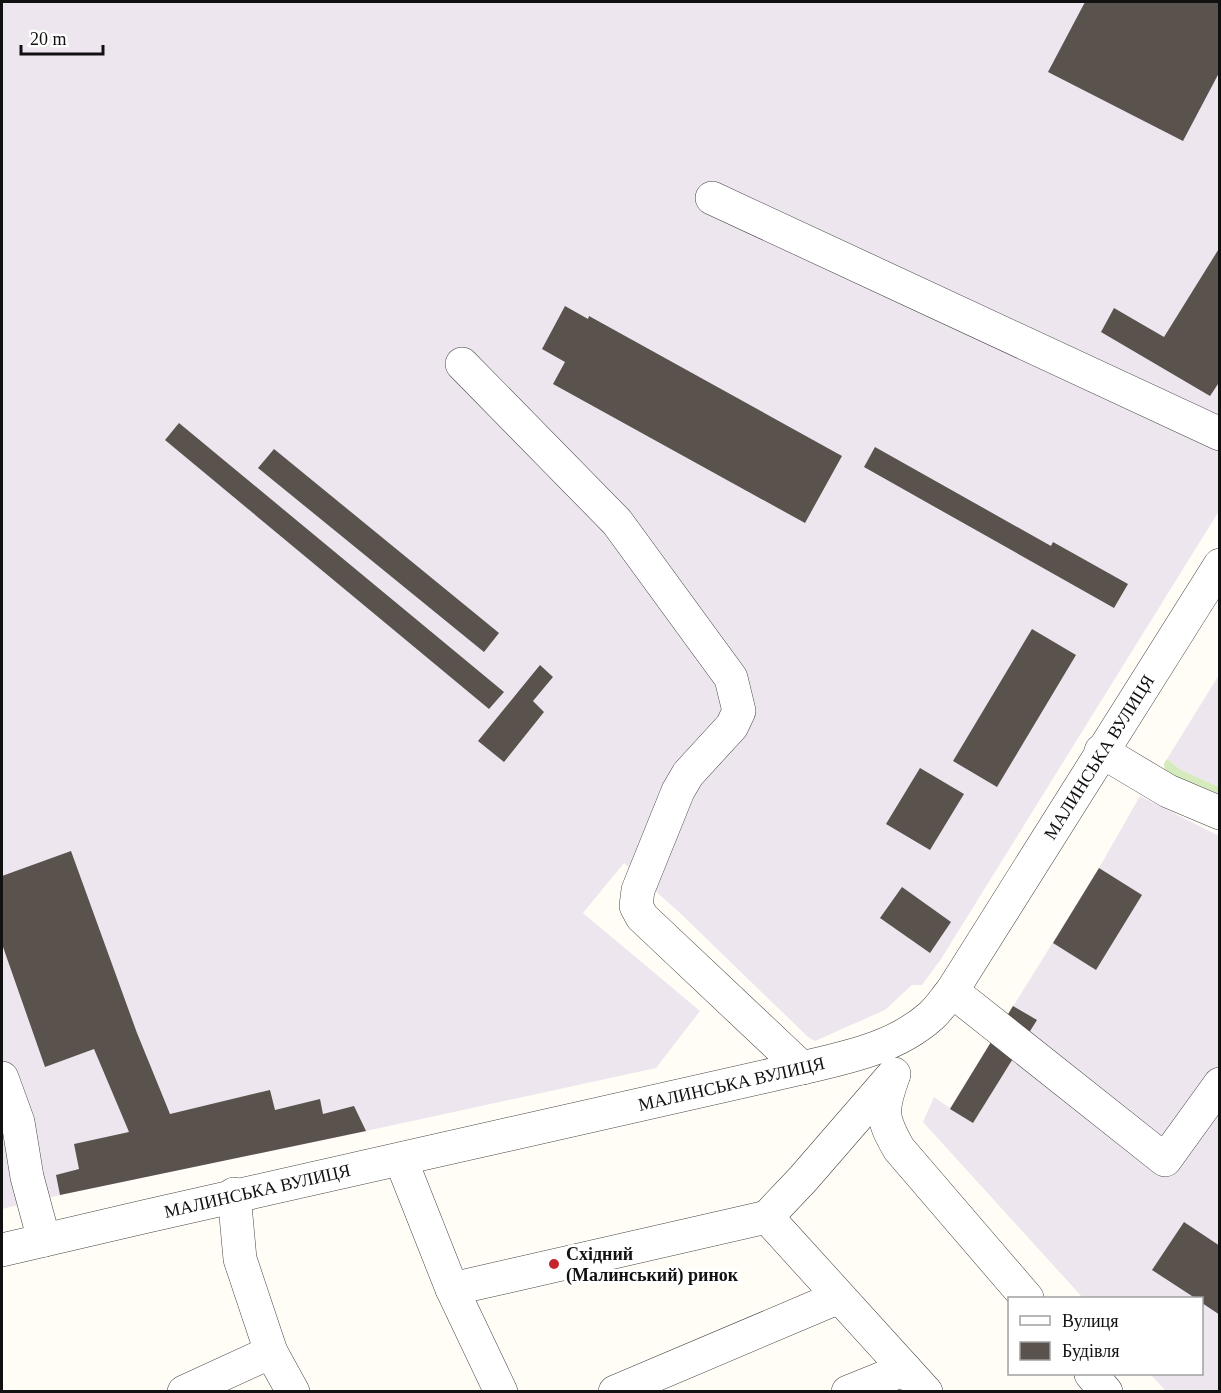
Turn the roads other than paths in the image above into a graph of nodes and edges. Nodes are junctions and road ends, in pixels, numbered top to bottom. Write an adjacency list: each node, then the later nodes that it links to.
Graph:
1 (712, 198): 3 (street)
2 (462, 364): 8 (street)
3 (1220, 434)
4 (1220, 565): 5 (street, МАЛИНСЬКА ВУЛИЦЯ)
5 (1101, 751): 6 (street); 7 (street, МАЛИНСЬКА ВУЛИЦЯ)
6 (1220, 813)
7 (942, 1003): 8 (street, МАЛИНСЬКА ВУЛИЦЯ); 9 (street); 11 (street)
8 (802, 1068): 14 (street, МАЛИНСЬКА ВУЛИЦЯ)
9 (894, 1074): 12 (street); 21 (street)
10 (2, 1078): 17 (street)
11 (1220, 1084)
12 (846, 1130): 13 (street); 16 (street)
13 (889, 1131)
14 (401, 1160): 15 (street, МАЛИНСЬКА ВУЛИЦЯ); 19 (street)
15 (234, 1194): 17 (street, МАЛИНСЬКА ВУЛИЦЯ); 22 (street)
16 (767, 1217): 19 (street); 20 (street)
17 (44, 1240): 18 (street, МАЛИНСЬКА ВУЛИЦЯ)
18 (2, 1250)
19 (452, 1289): 26 (street)
20 (839, 1297): 23 (street); 27 (street)
21 (1025, 1297)
22 (271, 1352): 24 (street); 25 (street)
23 (916, 1380): 28 (street)
24 (183, 1392)
25 (293, 1392)
26 (501, 1392)
27 (615, 1392)
28 (848, 1392)

